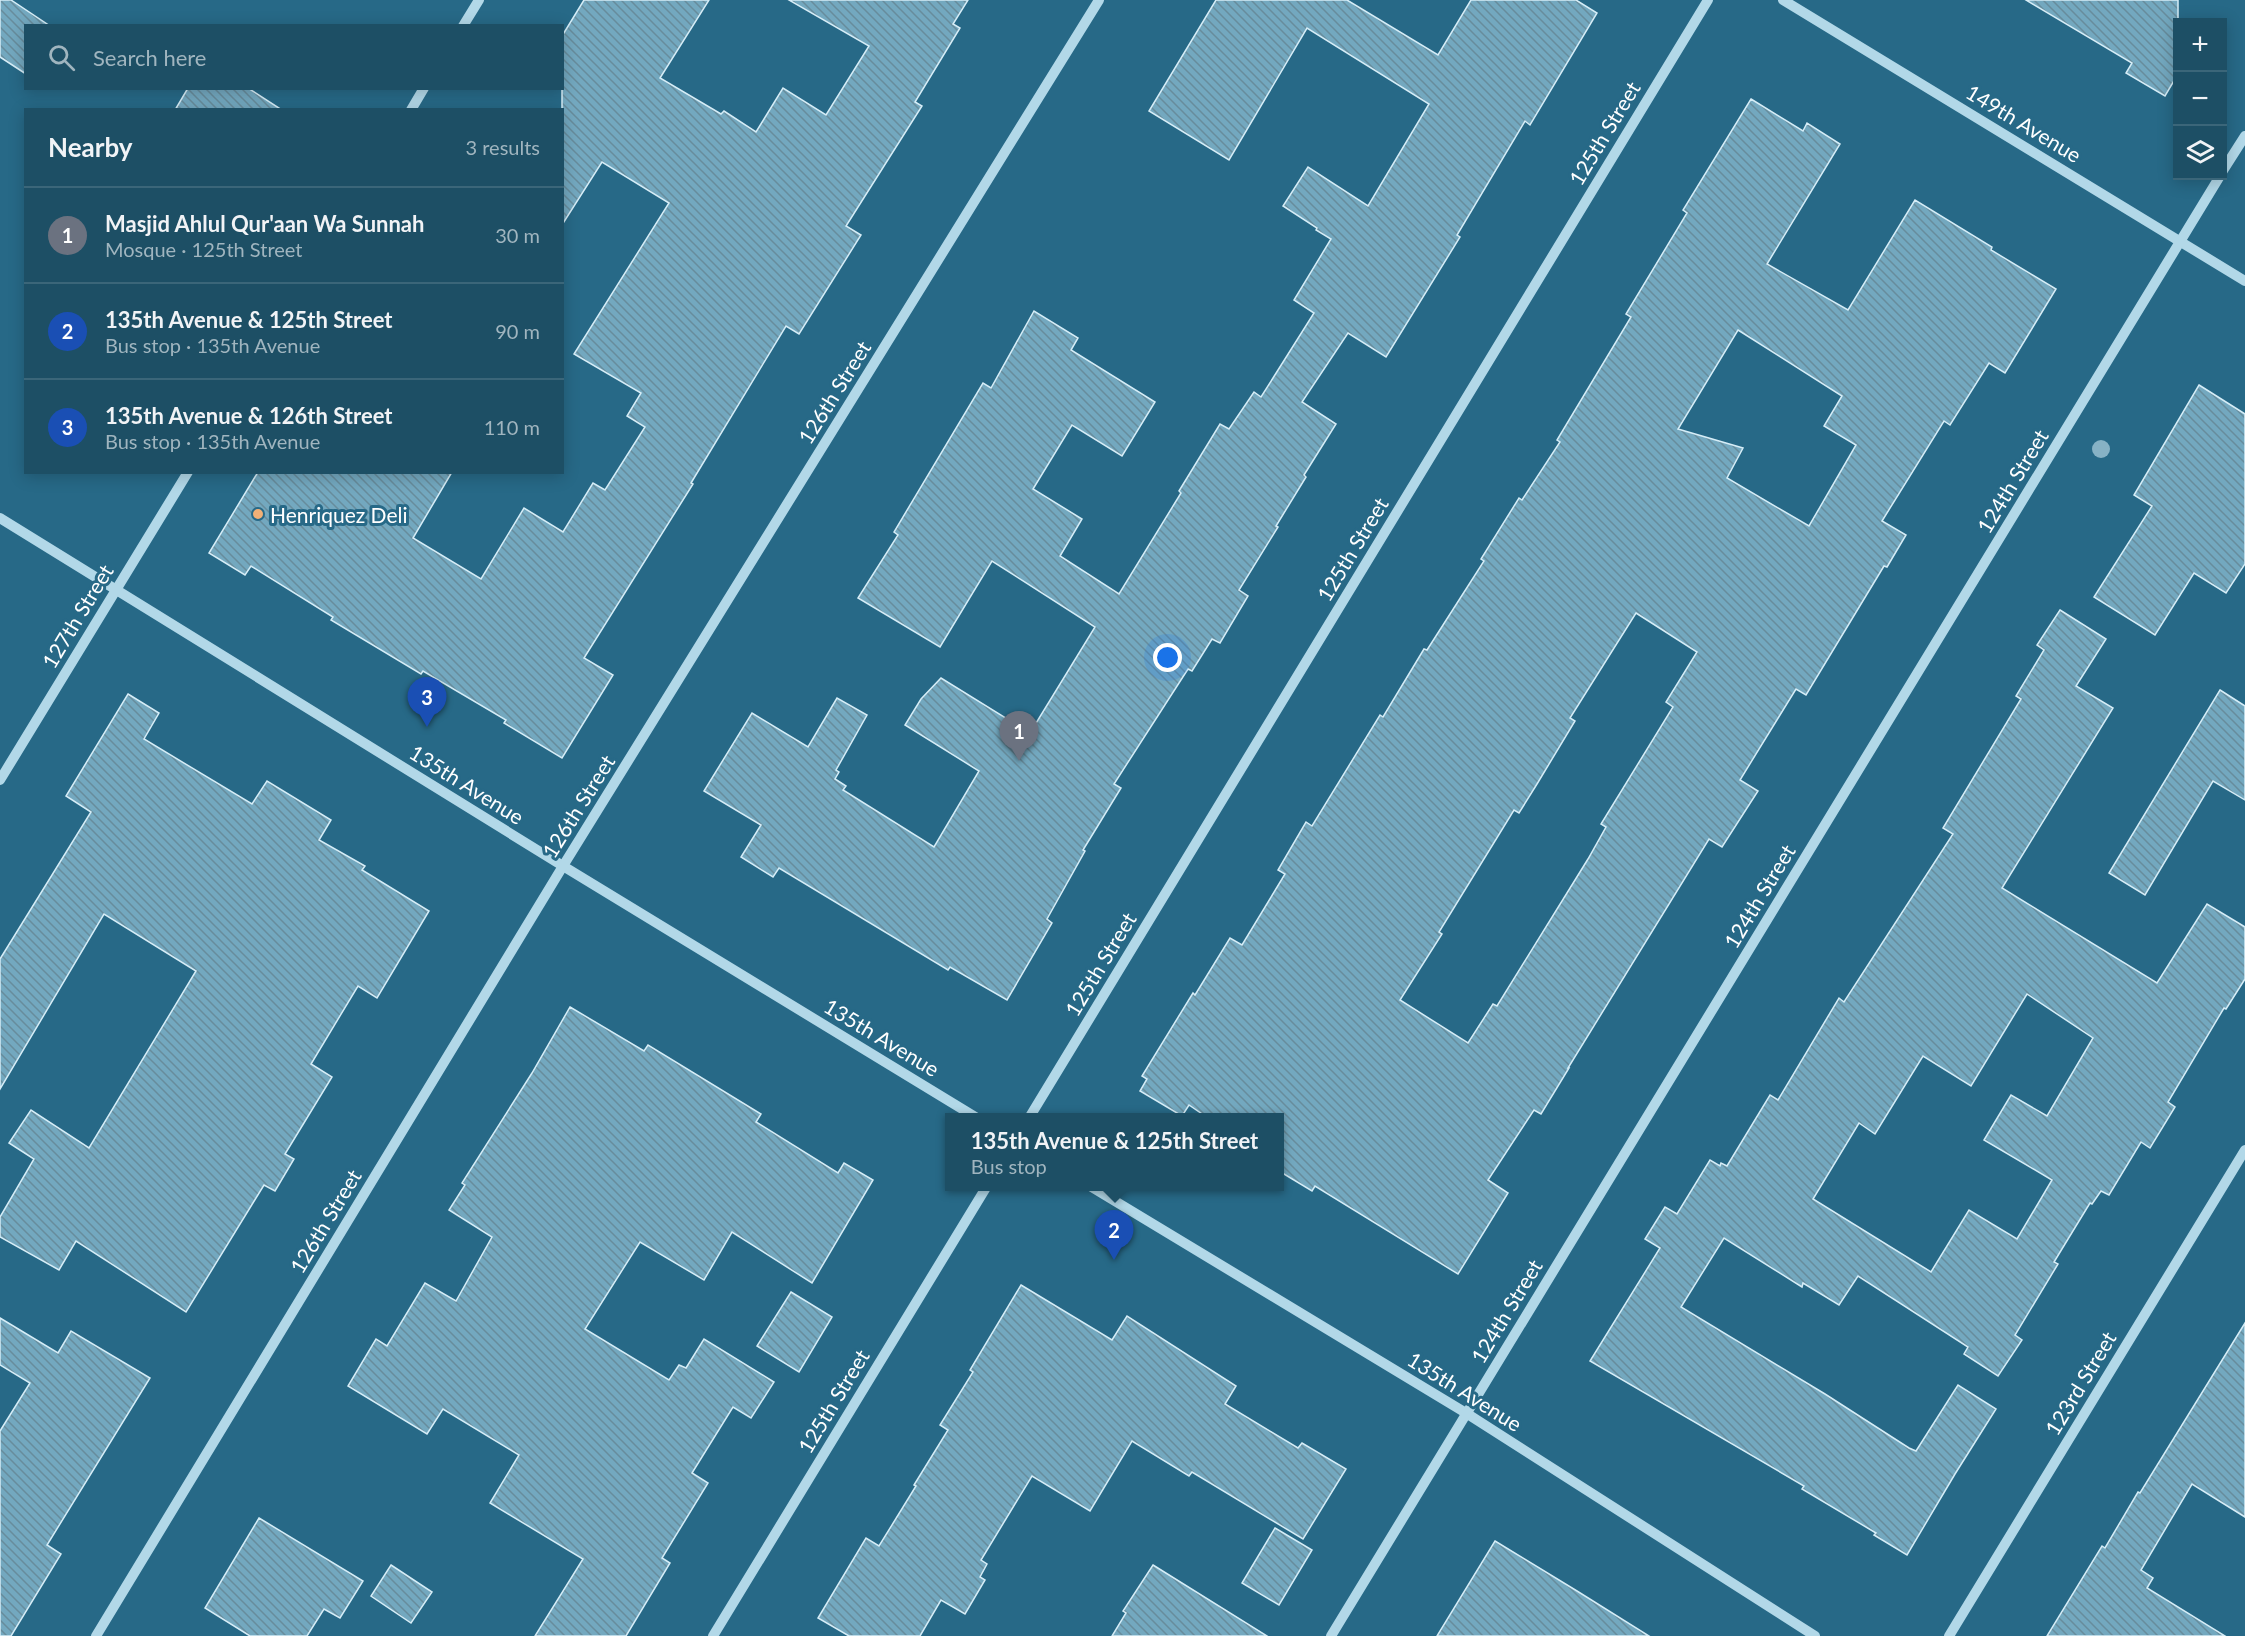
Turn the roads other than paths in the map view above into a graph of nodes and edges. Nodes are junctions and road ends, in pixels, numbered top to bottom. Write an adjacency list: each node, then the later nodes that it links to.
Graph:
1 (479, 0): 5 (street)
2 (1100, 0): 17 (street, 126th Street)
3 (1708, 0): 19 (street, 125th Street)
4 (1783, 0): 11 (street, 149th Avenue)
5 (464, 24)
6 (423, 90): 7 (street)
7 (412, 108)
8 (2245, 136): 9 (street, 124th Street)
9 (2227, 166)
10 (2218, 180): 11 (street, 124th Street)
11 (2180, 241): 12 (street, 149th Avenue); 23 (street, 124th Street)
12 (2245, 281)
13 (187, 474): 15 (street, 127th Street)
14 (0, 518): 15 (street, 135th Avenue)
15 (116, 589): 16 (street, 127th Street); 17 (street, 135th Avenue)
16 (0, 780)
17 (563, 866): 18 (street, 135th Avenue); 24 (street, 126th Street)
18 (969, 1113)
19 (1032, 1113)
20 (2245, 1150): 28 (street, 123rd Street)
21 (984, 1191): 25 (street, 125th Street)
22 (1098, 1191): 23 (street, 135th Avenue)
23 (1466, 1413): 26 (street, 124th Street); 27 (street, 135th Avenue)
24 (96, 1636)
25 (713, 1636)
26 (1331, 1636)
27 (1815, 1636)
28 (1949, 1636)

